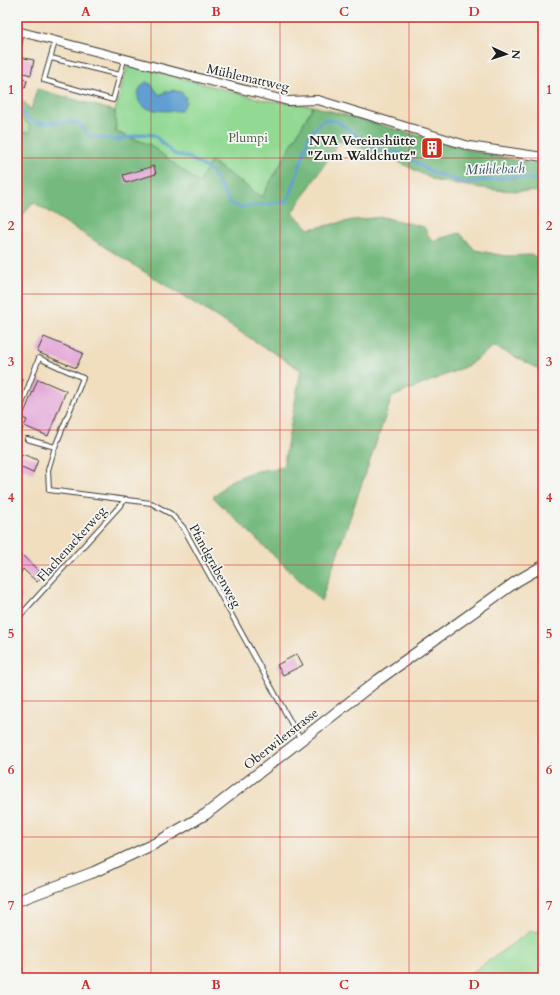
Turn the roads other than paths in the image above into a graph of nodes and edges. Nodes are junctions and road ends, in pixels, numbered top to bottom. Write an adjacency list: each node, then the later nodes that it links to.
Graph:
1 (17, 31): 2 (street, Mühlemattweg)
2 (56, 42): 3 (lane); 4 (street, Mühlemattweg)
3 (51, 58): 5 (lane); 5 (lane)
4 (124, 60): 5 (lane); 6 (street, Mühlemattweg)
5 (120, 75)
6 (543, 157)
7 (19, 412): 9 (lane)
8 (27, 439): 9 (lane)
9 (55, 447): 10 (lane, Pfandgrabenweg)
10 (126, 499): 12 (lane, Flachenackerweg); 13 (lane, Pfandgrabenweg)
11 (543, 566): 13 (street, Oberwilerstrasse)
12 (17, 619)
13 (300, 739): 14 (street, Oberwilerstrasse)
14 (17, 901)

